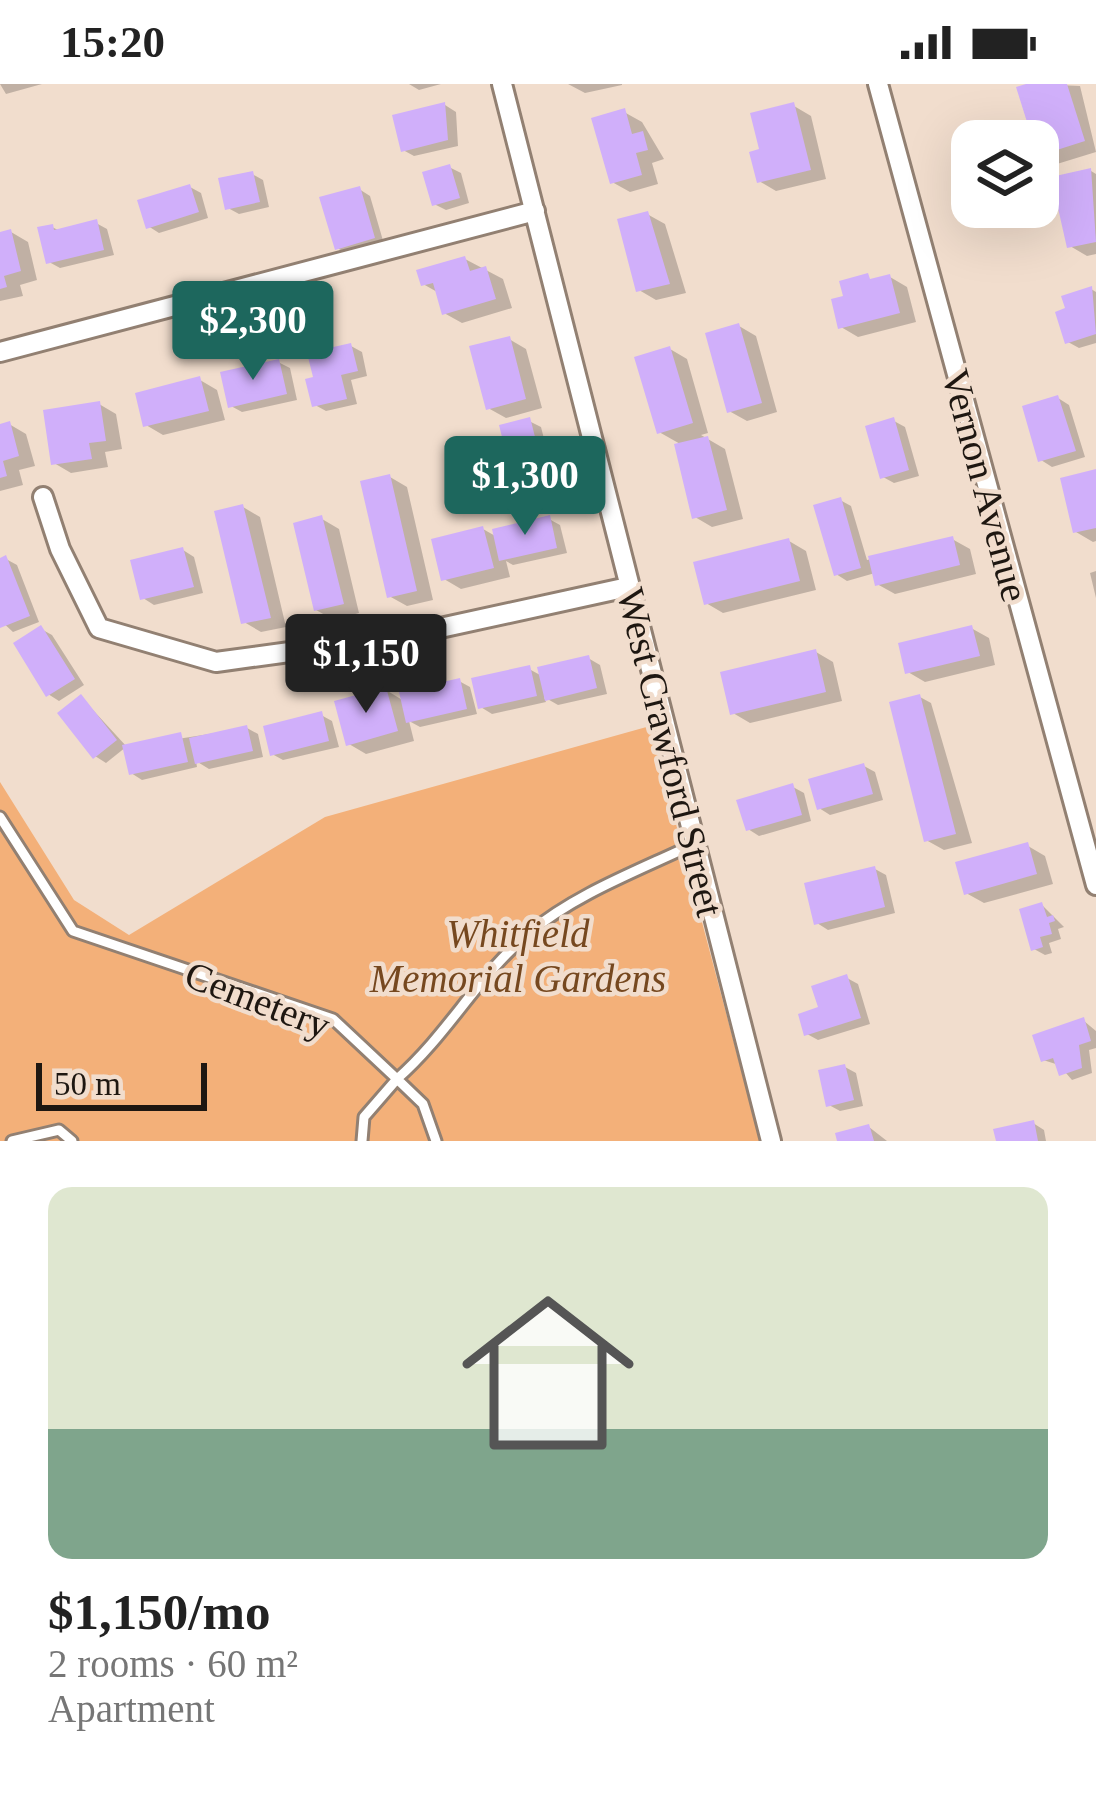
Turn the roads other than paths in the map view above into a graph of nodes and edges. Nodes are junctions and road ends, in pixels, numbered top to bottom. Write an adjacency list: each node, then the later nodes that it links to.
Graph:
1 (502, 84): 3 (street, West Crawford Street)
2 (878, 84): 9 (street, Vernon Avenue)
3 (535, 211): 4 (street); 6 (street, West Crawford Street)
4 (0, 352)
5 (43, 496): 6 (street)
6 (628, 587): 8 (street, West Crawford Street)
7 (0, 817): 10 (lane, Cemetery)
8 (694, 844): 10 (lane); 15 (street, West Crawford Street)
9 (1096, 885)
10 (397, 1079): 13 (lane); 14 (lane, Cemetery)
11 (12, 1141): 12 (lane)
12 (72, 1141)
13 (362, 1141)
14 (436, 1141)
15 (771, 1141)

